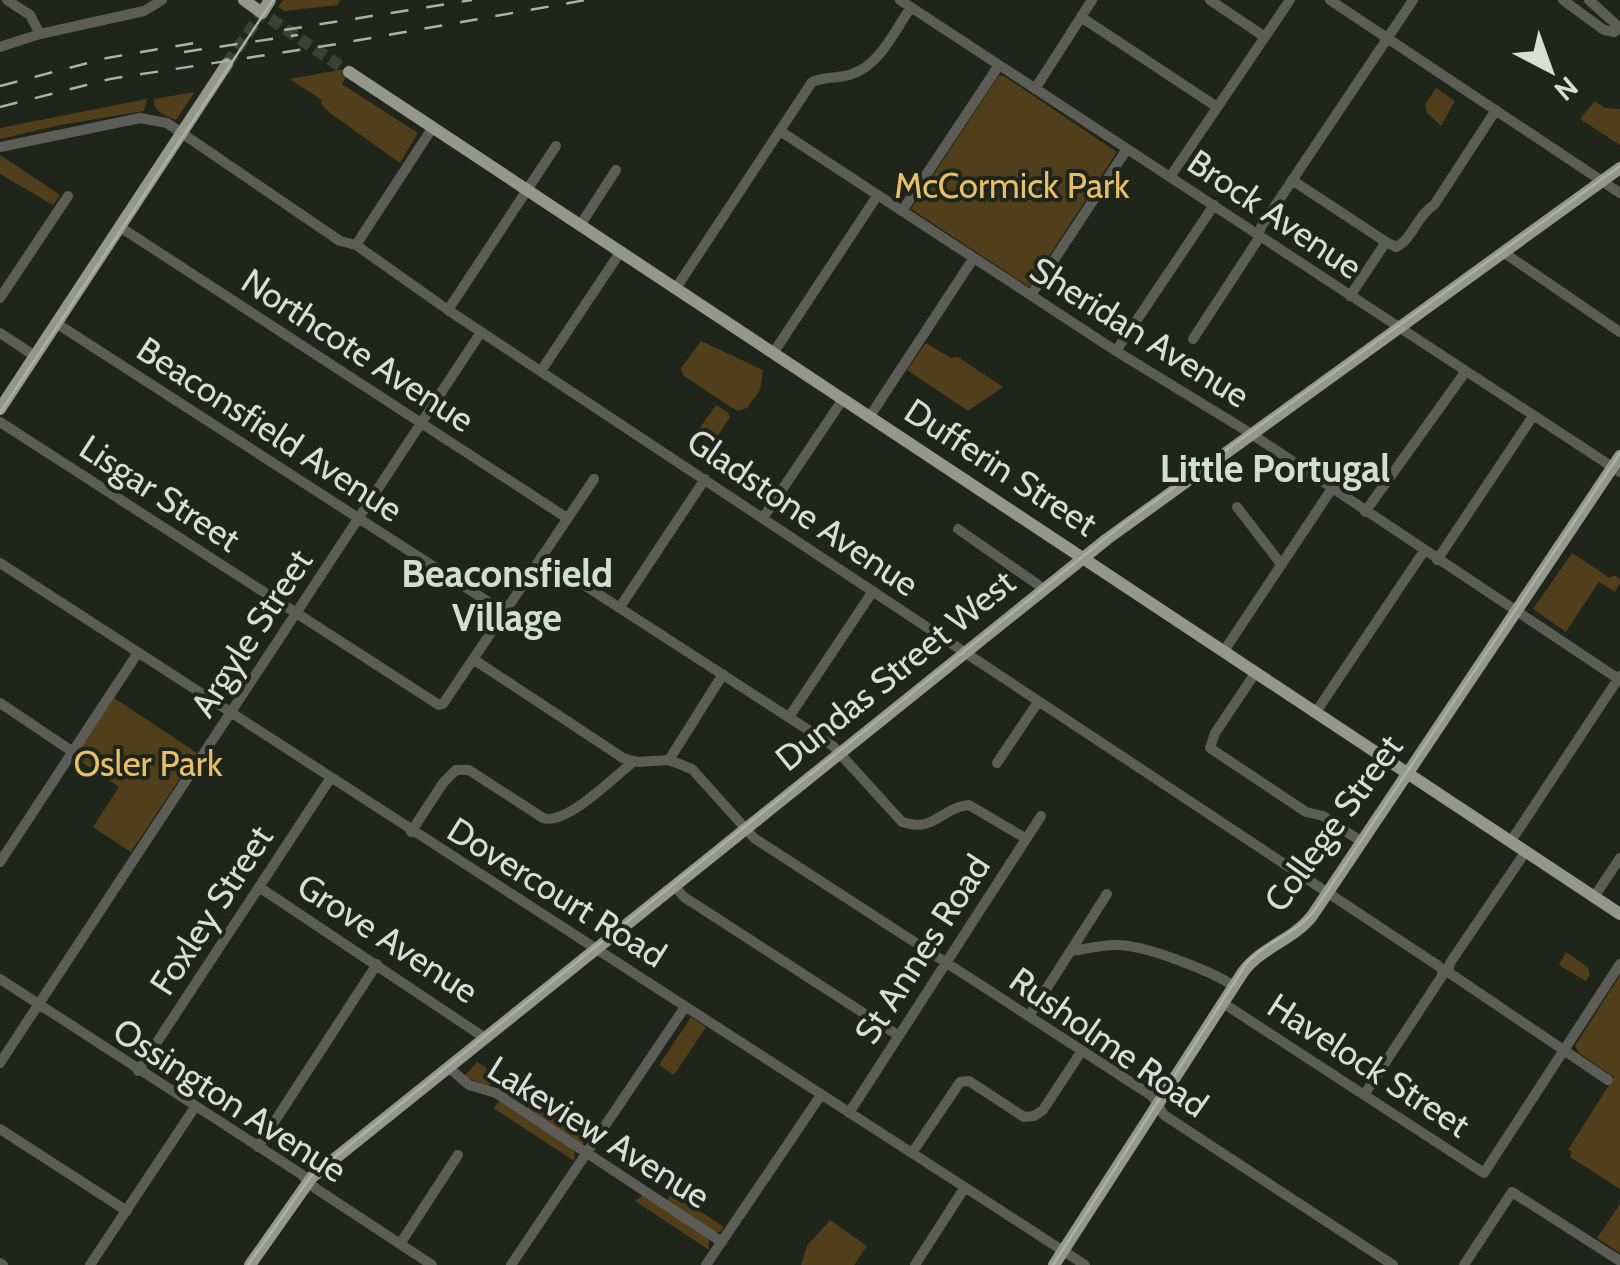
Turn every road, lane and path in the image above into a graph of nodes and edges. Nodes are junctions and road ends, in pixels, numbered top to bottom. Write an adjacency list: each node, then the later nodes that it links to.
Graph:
1 (7, 0): 15 (street)
2 (162, 0): 15 (street)
3 (244, 0): 4 (main road)
4 (270, 0)
5 (1092, 0): 13 (street)
6 (1210, 0): 16 (street)
7 (1290, 0): 16 (street)
8 (1330, 0): 17 (street)
9 (1413, 0): 17 (street)
10 (1563, 0): 14 (street)
11 (1589, 0): 14 (street)
12 (906, 3): 20 (street, Brock Avenue); 26 (street)
13 (1081, 17): 22 (street); 23 (street)
14 (1620, 28)
15 (40, 34): 18 (street)
16 (1265, 36): 23 (street)
17 (1388, 38): 24 (street); 34 (street)
18 (0, 47)
19 (228, 64): 27 (main road)
20 (999, 65): 22 (street, Brock Avenue); 41 (street)
21 (349, 72): 25 (main road, Dufferin Street)
22 (1035, 88): 30 (street, Brock Avenue)
23 (1217, 107): 33 (street)
24 (1496, 110): 35 (street); 45 (street)
25 (433, 127): 36 (main road, Dufferin Street); 46 (street)
26 (780, 131): 39 (street, Sheridan Avenue); 50 (street)
27 (182, 132): 29 (street, Gladstone Avenue); 43 (main road); 46 (street, Gladstone Avenue)
28 (556, 146): 36 (street)
29 (0, 147)
30 (1127, 149): 33 (street, Brock Avenue); 51 (street)
31 (1620, 168): 35 (main road, Dundas Street West)
32 (616, 170): 42 (street)
33 (1170, 177): 40 (street, Brock Avenue)
34 (1292, 180): 44 (street); 45 (street)
35 (1603, 180): 37 (street); 48 (main road, Dundas Street West)
36 (528, 189): 42 (main road, Dufferin Street); 54 (street)
37 (1620, 193)
38 (68, 196): 53 (street)
39 (877, 196): 41 (street, Sheridan Avenue); 62 (street)
40 (1214, 205): 44 (street, Brock Avenue); 61 (street)
41 (902, 211): 49 (street, Sheridan Avenue)
42 (580, 224): 47 (main road, Dufferin Street)
43 (120, 226): 55 (main road); 71 (street, Northcote Avenue)
44 (1259, 235): 52 (street, Brock Avenue); 60 (street)
45 (1386, 242): 52 (street)
46 (356, 245): 54 (street, Gladstone Avenue)
47 (621, 251): 50 (main road, Dufferin Street); 64 (street)
48 (1503, 252): 56 (main road, Dundas Street West); 58 (street)
49 (974, 259): 51 (street, Sheridan Avenue); 68 (street)
50 (676, 288): 62 (main road, Dufferin Street)
51 (1031, 296): 61 (street, Sheridan Avenue)
52 (1350, 296): 56 (street, Brock Avenue)
53 (0, 298)
54 (448, 310): 57 (street, Gladstone Avenue)
55 (56, 323): 63 (main road); 81 (street, Beaconsfield Avenue)
56 (1398, 328): 65 (street, Brock Avenue); 72 (main road, Dundas Street West)
57 (482, 332): 64 (street, Gladstone Avenue); 71 (street, Argyle Street)
58 (1620, 332)
59 (0, 333): 63 (street)
60 (1192, 339)
61 (1116, 351): 72 (street, Sheridan Avenue)
62 (774, 352): 66 (main road, Dufferin Street)
63 (35, 356): 67 (main road)
64 (541, 371): 75 (street, Gladstone Avenue)
65 (1466, 371): 69 (street, Brock Avenue); 78 (street)
66 (843, 399): 68 (main road, Dufferin Street); 80 (street)
67 (0, 409)
68 (870, 416): 85 (main road, Dufferin Street)
69 (1533, 416): 73 (street, Brock Avenue); 86 (street)
70 (0, 422): 94 (street, Lisgar Street)
71 (422, 423): 79 (street, Northcote Avenue); 81 (street, Argyle Street)
72 (1251, 434): 76 (street, Sheridan Avenue); 85 (main road, Dundas Street West)
73 (1617, 465): 92 (main road, College Street)
74 (594, 479): 79 (street)
75 (705, 479): 80 (street, Gladstone Avenue); 91 (street)
76 (1331, 490): 78 (street, Sheridan Avenue); 88 (street)
77 (1237, 507): 88 (street)
78 (1365, 512): 83 (street, Sheridan Avenue)
79 (567, 518): 84 (street)
80 (763, 518): 90 (street, Gladstone Avenue)
81 (359, 519): 93 (street, Beaconsfield Avenue); 94 (street, Argyle Street)
82 (958, 529): 89 (street)
83 (1424, 552): 86 (street, Sheridan Avenue); 104 (street)
84 (541, 557): 91 (street); 93 (street)
85 (1084, 557): 89 (main road, Dundas Street West); 95 (main road, Dufferin Street)
86 (1437, 560): 92 (street, Sheridan Avenue)
87 (0, 564): 97 (street, Dovercourt Road)
88 (1281, 564): 95 (street)
89 (1044, 589): 96 (main road, Dundas Street West)
90 (873, 592): 96 (street, Gladstone Avenue); 106 (street)
91 (620, 607): 100 (street)
92 (1514, 611): 101 (street, Sheridan Avenue); 112 (main road, College Street)
93 (504, 612): 98 (street)
94 (296, 614): 98 (street, Lisgar Street); 105 (street, Argyle Street)
95 (1224, 651): 99 (main road, Dufferin Street)
96 (965, 652): 102 (street, Gladstone Avenue); 108 (main road, Dundas Street West)
97 (138, 654): 105 (street, Dovercourt Road); 107 (street)
98 (472, 659): 110 (street)
99 (1256, 672): 104 (main road, Dufferin Street); 119 (street)
100 (723, 674): 106 (street); 109 (street)
101 (1619, 679): 118 (street)
102 (1038, 702): 111 (street); 126 (street, Gladstone Avenue)
103 (0, 703): 107 (street)
104 (1316, 712): 112 (main road, Dufferin Street)
105 (231, 714): 113 (street, Dovercourt Road); 139 (street, Argyle Street)
106 (789, 717): 108 (street)
107 (72, 752): 120 (street)
108 (840, 752): 115 (main road, Dundas Street West); 117 (street)
109 (669, 760): 110 (street); 115 (street)
110 (633, 762): 116 (street)
111 (997, 763)
112 (1408, 773): 118 (main road, Dufferin Street); 119 (main road, College Street)
113 (330, 779): 116 (street, Dovercourt Road); 125 (street, Foxley Street)
114 (1040, 816): 117 (street, St Annes Road)
115 (744, 829): 124 (main road, Dundas Street West); 133 (street, Rusholme Road)
116 (411, 832): 130 (street, Dovercourt Road)
117 (1026, 838): 133 (street, St Annes Road)
118 (1511, 841): 121 (main road, Dufferin Street)
119 (1362, 842): 126 (main road, College Street)
120 (5, 844): 123 (street)
121 (1526, 851): 128 (main road, Dufferin Street); 135 (street)
122 (1620, 858): 128 (street)
123 (0, 862)
124 (674, 886): 130 (main road, Dundas Street West); 142 (street)
125 (259, 887): 132 (street, Grove Avenue); 148 (street, Foxley Street)
126 (1329, 892): 135 (street, Gladstone Avenue); 137 (main road, College Street)
127 (1107, 894): 131 (street)
128 (1594, 897): 129 (main road, Dufferin Street)
129 (1620, 914)
130 (594, 950): 140 (street, Dovercourt Road); 143 (main road, Dundas Street West)
131 (1071, 951): 137 (street); 141 (street)
132 (376, 964): 143 (street, Grove Avenue); 156 (street)
133 (946, 964): 141 (street, Rusholme Road); 142 (street, St Annes Road)
134 (1620, 964): 144 (street)
135 (1445, 971): 144 (street, Gladstone Avenue); 151 (street)
136 (0, 978): 139 (street, Ossington Avenue)
137 (1234, 986): 138 (main road, College Street)
138 (1223, 1002): 151 (street, Havelock Street); 152 (main road, College Street)
139 (39, 1006): 146 (street, Argyle Street); 148 (street, Ossington Avenue)
140 (684, 1006): 150 (street, Dovercourt Road); 157 (street)
141 (1029, 1016): 145 (street, Rusholme Road)
142 (899, 1036): 154 (street, St Annes Road)
143 (485, 1038): 147 (main road, Dundas Street West)
144 (1563, 1050): 149 (street, Gladstone Avenue); 151 (street, Havelock Street)
145 (1081, 1052): 152 (street, Rusholme Road); 158 (street)
146 (1, 1058)
147 (448, 1068): 157 (street, Lakeview Avenue); 160 (main road, Dundas Street West)
148 (138, 1071): 153 (street, Ossington Avenue)
149 (1608, 1080)
150 (821, 1095): 154 (street, Dovercourt Road); 163 (street)
151 (1364, 1095)
152 (1158, 1105): 165 (main road, College Street); 175 (street, Rusholme Road)
153 (195, 1107): 156 (street, Ossington Avenue); 162 (street)
154 (849, 1112): 158 (street, Dovercourt Road)
155 (0, 1129): 162 (street)
156 (258, 1147): 160 (street, Ossington Avenue)
157 (586, 1153): 163 (street, Lakeview Avenue); 170 (street)
158 (912, 1153): 161 (street, Dovercourt Road)
159 (458, 1154): 164 (street)
160 (308, 1182): 164 (street, Ossington Avenue); 168 (main road, Dundas Street West)
161 (965, 1187): 165 (street, Dovercourt Road); 172 (street)
162 (126, 1211): 167 (street)
163 (722, 1242): 171 (street)
164 (400, 1244): 169 (street, Ossington Avenue)
165 (1064, 1251): 173 (main road, College Street); 174 (street, Dovercourt Road)
166 (1620, 1261): 176 (street)
167 (90, 1265)
168 (250, 1265)
169 (432, 1265)
170 (511, 1265)
171 (706, 1265)
172 (915, 1265)
173 (1054, 1265)
174 (1085, 1265)
175 (1394, 1265)
176 (1464, 1265)

